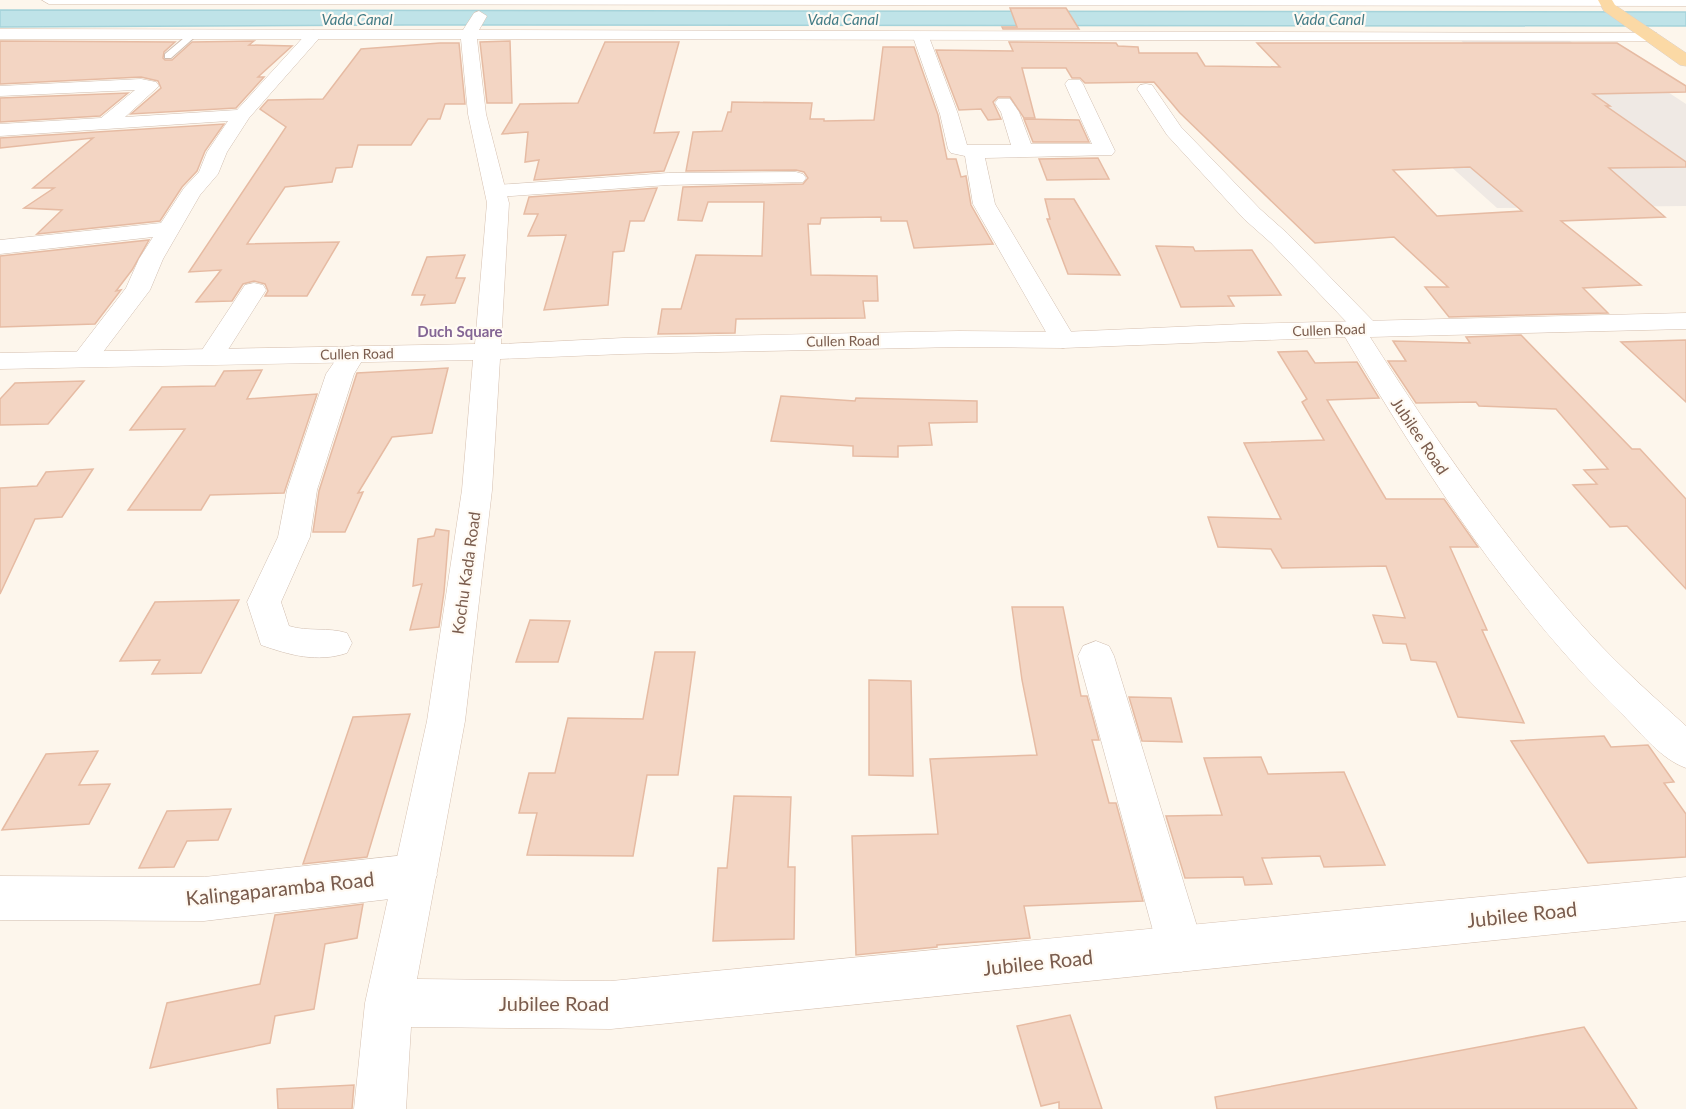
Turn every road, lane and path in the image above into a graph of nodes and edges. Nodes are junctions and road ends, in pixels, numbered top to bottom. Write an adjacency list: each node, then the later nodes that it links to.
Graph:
1 (49, 0): 2 (main road)
2 (348, 1): 3 (main road)
3 (468, 1): 7 (main road)
4 (871, 1): 5 (main road); 7 (main road)
5 (1262, 1): 8 (main road)
6 (1686, 2): 9 (main road)
7 (487, 3): 10 (main road)
8 (1607, 3): 9 (main road); 11 (main road)
9 (1629, 3): 11 (main road)
10 (470, 32): 14 (main road); 15 (main road); 29 (main road, Kochu Kada Road)
11 (1658, 32): 15 (main road); 16 (main road); 18 (main road)
12 (0, 34): 13 (main road)
13 (193, 35): 14 (main road); 17 (lane)
14 (314, 35): 23 (main road)
15 (921, 37): 27 (main road)
16 (1686, 53)
17 (168, 56)
18 (1686, 61)
19 (1074, 84): 26 (main road)
20 (1146, 89): 34 (main road, Jubilee Road)
21 (0, 91): 24 (main road)
22 (1004, 103): 26 (main road)
23 (242, 115): 24 (main road); 30 (main road)
24 (108, 122): 25 (main road)
25 (0, 130)
26 (1023, 150): 27 (main road)
27 (974, 152): 35 (main road)
28 (796, 178): 29 (main road)
29 (497, 191): 36 (main road, Kochu Kada Road)
30 (169, 229): 31 (main road); 39 (main road)
31 (0, 247)
32 (254, 290): 38 (main road)
33 (1686, 321): 34 (main road, Cullen Road)
34 (1360, 329): 35 (main road, Cullen Road); 43 (main road, Jubilee Road)
35 (1063, 340): 36 (main road, Cullen Road)
36 (489, 352): 37 (main road, Cullen Road); 44 (main road, Kochu Kada Road)
37 (352, 354): 38 (main road, Cullen Road); 41 (main road)
38 (211, 356): 39 (main road, Cullen Road)
39 (86, 358): 40 (main road, Cullen Road)
40 (0, 361)
41 (334, 644)
42 (1096, 656): 47 (main road)
43 (1686, 751)
44 (415, 875): 45 (main road, Kalingaparamba Road); 48 (main road, Kochu Kada Road)
45 (0, 898)
46 (1686, 899): 47 (main road, Jubilee Road)
47 (1181, 949): 48 (main road, Jubilee Road)
48 (389, 1003): 49 (main road, Kochu Kada Road)
49 (380, 1109)

